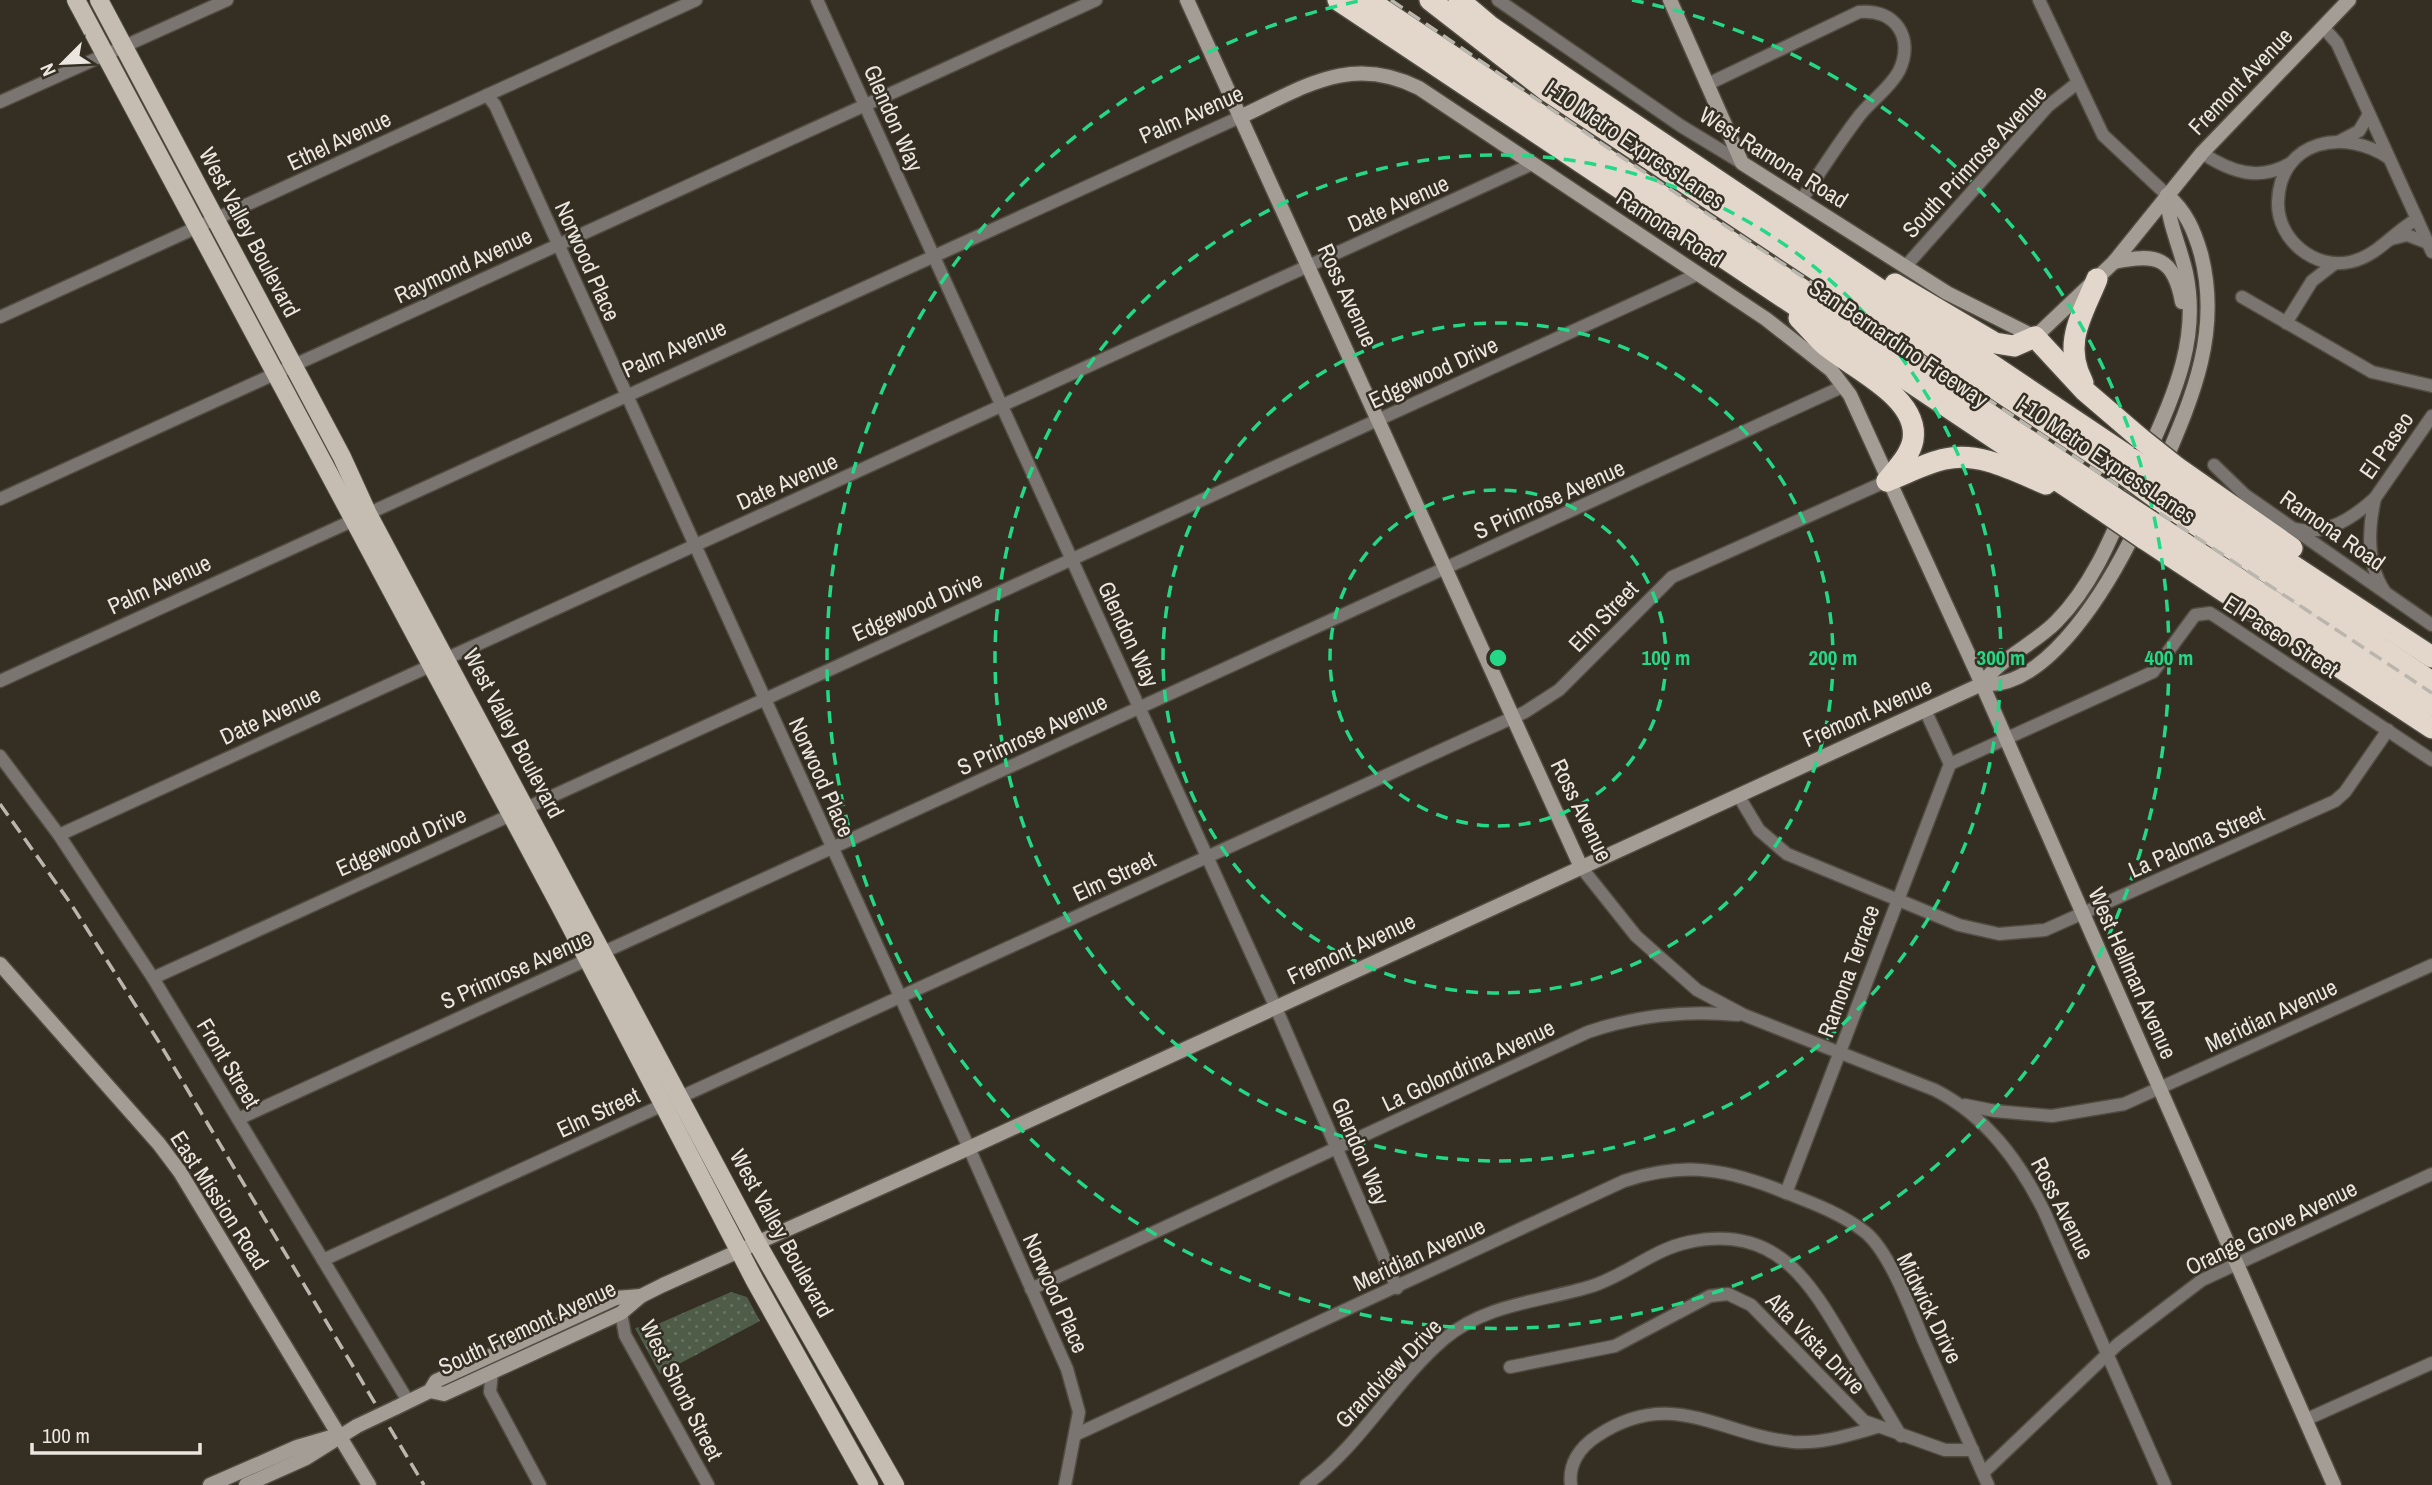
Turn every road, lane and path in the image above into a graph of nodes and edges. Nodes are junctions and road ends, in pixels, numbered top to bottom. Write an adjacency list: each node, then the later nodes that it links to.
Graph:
1 (76, 0): 18 (main road, West Valley Boulevard)
2 (99, 0): 17 (main road, West Valley Boulevard)
3 (228, 0): 17 (street)
4 (696, 0): 22 (street, Ethel Avenue)
5 (817, 0): 24 (street, Glendon Way)
6 (1096, 0): 24 (street, Raymond Avenue)
7 (1187, 0): 26 (main road, Ross Avenue)
8 (1338, 0): 53 (highway, San Bernardino Freeway)
9 (1368, 0): 76 (highway, I-10 Metro ExpressLanes)
10 (1430, 0): 64 (highway, I-10 Metro ExpressLanes)
11 (1459, 0): 33 (highway, San Bernardino Freeway)
12 (1670, 0): 20 (main road)
13 (2039, 0): 21 (street)
14 (2349, 0): 16 (main road, Fremont Avenue)
15 (1502, 1): 30 (street, West Ramona Road)
16 (2323, 27): 25 (street); 28 (main road, Fremont Avenue)
17 (124, 47): 18 (street); 38 (main road, West Valley Boulevard)
18 (103, 55): 23 (street); 40 (main road, West Valley Boulevard)
19 (1372, 71): 26 (main road, Palm Avenue); 32 (main road, Ramona Road)
20 (1708, 84): 30 (main road); 36 (street)
21 (2076, 84): 35 (street); 49 (street, South Primrose Avenue)
22 (486, 96): 38 (street, Ethel Avenue); 42 (street, Norwood Place)
23 (0, 102)
24 (865, 106): 42 (street, Raymond Avenue); 44 (street, Glendon Way)
25 (2369, 114): 27 (street); 29 (street)
26 (1240, 117): 44 (street, Palm Avenue); 48 (main road, Ross Avenue)
27 (2339, 141): 29 (street); 31 (street)
28 (2202, 153): 34 (street); 35 (main road, Fremont Avenue)
29 (2389, 158): 39 (street)
30 (1742, 163): 36 (main road, West Ramona Road)
31 (2291, 163): 34 (street); 37 (street)
32 (1532, 164): 48 (street, Date Avenue); 50 (main road, Ramona Road)
33 (1703, 170): 57 (highway, San Bernardino Freeway); 59 (highway)
34 (2258, 175): 37 (street)
35 (2166, 195): 46 (main road); 58 (main road, Fremont Avenue); 92 (main road, Fremont Avenue)
36 (1802, 199): 49 (main road, West Ramona Road)
37 (2278, 201): 45 (street)
38 (215, 219): 40 (street, Ethel Avenue); 60 (main road, West Valley Boulevard)
39 (2417, 219): 41 (street); 43 (street)
40 (197, 226): 55 (street, Ethel Avenue); 61 (main road, West Valley Boulevard)
41 (2391, 239): 43 (street); 47 (street)
42 (558, 245): 60 (street, Raymond Avenue); 65 (street, Norwood Place)
43 (2430, 247)
44 (934, 256): 65 (street, Palm Avenue); 67 (street, Glendon Way)
45 (2307, 256): 47 (street); 52 (street)
46 (2114, 262): 51 (main road); 58 (main road)
47 (2334, 264): 52 (street)
48 (1309, 267): 67 (street, Date Avenue); 69 (main road, Ross Avenue)
49 (1905, 267): 59 (main road, West Ramona Road)
50 (1698, 274): 62 (main road, Ramona Road); 69 (street, Edgewood Drive)
51 (2097, 279): 59 (main road); 66 (highway)
52 (2312, 281): 56 (street)
53 (1772, 289): 72 (highway); 76 (highway, San Bernardino Freeway)
54 (2242, 297): 56 (street)
55 (0, 317)
56 (2286, 323): 63 (street)
57 (1944, 333): 64 (highway); 71 (highway, San Bernardino Freeway)
58 (2189, 336): 92 (main road, Fremont Avenue)
59 (2035, 337): 66 (highway)
60 (293, 366): 61 (street, Raymond Avenue); 77 (main road, West Valley Boulevard)
61 (275, 374): 75 (street, Raymond Avenue); 77 (main road, West Valley Boulevard)
62 (1844, 386): 72 (main road, Ramona Road); 82 (street, S Primrose Avenue)
63 (2432, 386)
64 (1994, 390): 71 (highway, I-10 Metro ExpressLanes)
65 (626, 395): 77 (street, Palm Avenue); 80 (street, Norwood Place)
66 (2091, 396): 73 (highway, bridge)
67 (1002, 406): 80 (street, Date Avenue); 81 (street, Glendon Way)
68 (2432, 416): 74 (street, El Paseo)
69 (1379, 420): 81 (street, Edgewood Drive); 82 (main road, Ross Avenue)
70 (2214, 465): 78 (street, Ramona Road)
71 (2129, 467): 73 (highway, San Bernardino Freeway, bridge)
72 (1887, 481): 76 (highway); 92 (main road, West Hellman Avenue); 97 (street, Elm Street)
73 (2167, 483): 88 (highway, San Bernardino Freeway); 91 (highway, I-10 Metro ExpressLanes)
74 (2375, 498): 78 (street, El Paseo); 83 (street, El Paseo)
75 (0, 499)
76 (2106, 505): 79 (highway, I-10 Metro ExpressLanes, bridge)
77 (360, 517): 87 (main road, West Valley Boulevard); 89 (main road, West Valley Boulevard); 90 (street, Palm Avenue)
78 (2291, 528): 83 (street, Ramona Road)
79 (2146, 529): 84 (highway); 85 (highway, I-10 Metro ExpressLanes)
80 (694, 546): 87 (street, Date Avenue); 93 (street, Norwood Place)
81 (1072, 559): 93 (street, Edgewood Drive); 95 (street, Glendon Way)
82 (1447, 568): 95 (street, S Primrose Avenue); 97 (main road, Ross Avenue)
83 (2388, 596): 86 (street, Ramona Road)
84 (2237, 599): 85 (highway); 98 (highway)
85 (2294, 614): 94 (highway, I-10 Metro ExpressLanes)
86 (2432, 625)
87 (446, 657): 89 (street, Date Avenue); 105 (main road, West Valley Boulevard)
88 (2432, 657)
89 (429, 666): 105 (main road, West Valley Boulevard); 106 (street, Date Avenue)
90 (0, 681)
91 (2432, 682)
92 (1982, 684): 96 (main road, Fremont Avenue); 100 (main road, West Hellman Avenue)
93 (764, 699): 105 (street, Edgewood Drive); 107 (street, Norwood Place)
94 (2432, 705)
95 (1140, 708): 107 (street, S Primrose Avenue); 108 (street, Glendon Way)
96 (1925, 710): 103 (street); 104 (main road, Fremont Avenue)
97 (1513, 716): 108 (street, Elm Street); 109 (main road, Ross Avenue)
98 (2432, 728)
99 (2388, 730): 100 (street, El Paseo Street); 102 (street, El Paseo Street); 111 (street, La Paloma Street)
100 (2006, 740): 103 (street); 111 (main road, West Hellman Avenue)
101 (0, 756): 106 (street, Front Street)
102 (2432, 760)
103 (1950, 764): 110 (street, Ramona Terrace)
104 (1738, 795): 109 (main road, Fremont Avenue); 110 (street, La Paloma Street)
105 (517, 812): 112 (main road, West Valley Boulevard); 113 (main road, West Valley Boulevard); 116 (street, Edgewood Drive)
106 (58, 835): 116 (street, Front Street)
107 (832, 848): 112 (street, S Primrose Avenue); 117 (street, Norwood Place)
108 (1207, 856): 117 (street, Elm Street); 118 (street, Glendon Way)
109 (1581, 867): 118 (main road, Fremont Avenue); 119 (street, Ross Avenue)
110 (1896, 902): 111 (street, La Paloma Street); 120 (street, Ramona Terrace)
111 (2083, 915): 121 (main road, West Hellman Avenue)
112 (604, 952): 113 (street, S Primrose Avenue); 122 (main road, West Valley Boulevard)
113 (586, 960): 124 (main road, West Valley Boulevard); 125 (street, S Primrose Avenue)
114 (0, 964): 147 (main road, East Mission Road)
115 (2432, 965): 121 (street, Meridian Avenue)
116 (153, 978): 125 (street, Front Street)
117 (900, 997): 122 (street, Elm Street); 126 (street, Norwood Place)
118 (1276, 1008): 126 (main road, Fremont Avenue); 127 (street, Glendon Way)
119 (1744, 1015): 120 (street, Ross Avenue); 127 (street, La Golondrina Avenue)
120 (1840, 1052): 123 (street, Ross Avenue); 129 (street, Ramona Terrace)
121 (2160, 1090): 123 (street, Meridian Avenue); 133 (main road, West Hellman Avenue)
122 (681, 1097): 124 (street, Elm Street); 130 (main road, West Valley Boulevard)
123 (1961, 1104): 138 (street, Ross Avenue)
124 (663, 1105): 131 (main road, West Valley Boulevard); 132 (street, Elm Street)
125 (238, 1119): 132 (street, Front Street)
126 (969, 1148): 130 (main road, Fremont Avenue); 135 (street, Norwood Place)
127 (1337, 1149): 134 (street, Glendon Way); 135 (street, La Golondrina Avenue)
128 (2432, 1174): 133 (street, Orange Grove Avenue)
129 (1786, 1193): 134 (street, Meridian Avenue); 149 (street, Midwick Drive)
130 (757, 1243): 131 (main road, Fremont Avenue); 157 (main road, West Valley Boulevard)
131 (739, 1251): 136 (main road, South Fremont Avenue); 156 (main road, West Valley Boulevard)
132 (323, 1260): 143 (street, Front Street)
133 (2237, 1264): 138 (street, Orange Grove Avenue); 144 (main road, West Hellman Avenue)
134 (1397, 1287): 146 (street, Meridian Avenue)
135 (1031, 1289): 146 (street, Norwood Place)
136 (641, 1296): 137 (main road, South Fremont Avenue); 142 (main road, South Fremont Avenue)
137 (621, 1313): 141 (main road, South Fremont Avenue); 155 (street, West Shorb Street)
138 (2108, 1355): 150 (street, Orange Grove Avenue); 161 (street, Ross Avenue)
139 (2432, 1363): 144 (street)
140 (1510, 1367): 145 (street, Alta Vista Drive)
141 (492, 1371): 142 (main road, South Fremont Avenue); 154 (street)
142 (430, 1391): 143 (main road, South Fremont Avenue)
143 (402, 1404): 147 (main road, bridge)
144 (2305, 1420): 162 (main road, West Hellman Avenue)
145 (1877, 1427): 148 (street, Alta Vista Drive); 160 (street)
146 (1077, 1434): 158 (street, Norwood Place)
147 (338, 1436): 151 (main road); 152 (main road); 153 (main road, East Mission Road)
148 (1901, 1436): 149 (street, Alta Vista Drive); 159 (street, Grandview Drive)
149 (1973, 1450): 150 (street, Midwick Drive)
150 (1985, 1479)
151 (210, 1485)
152 (246, 1485)
153 (369, 1485)
154 (540, 1485)
155 (708, 1485)
156 (869, 1485)
157 (895, 1485)
158 (1065, 1485)
159 (1306, 1485)
160 (1571, 1485)
161 (2165, 1485)
162 (2334, 1485)

